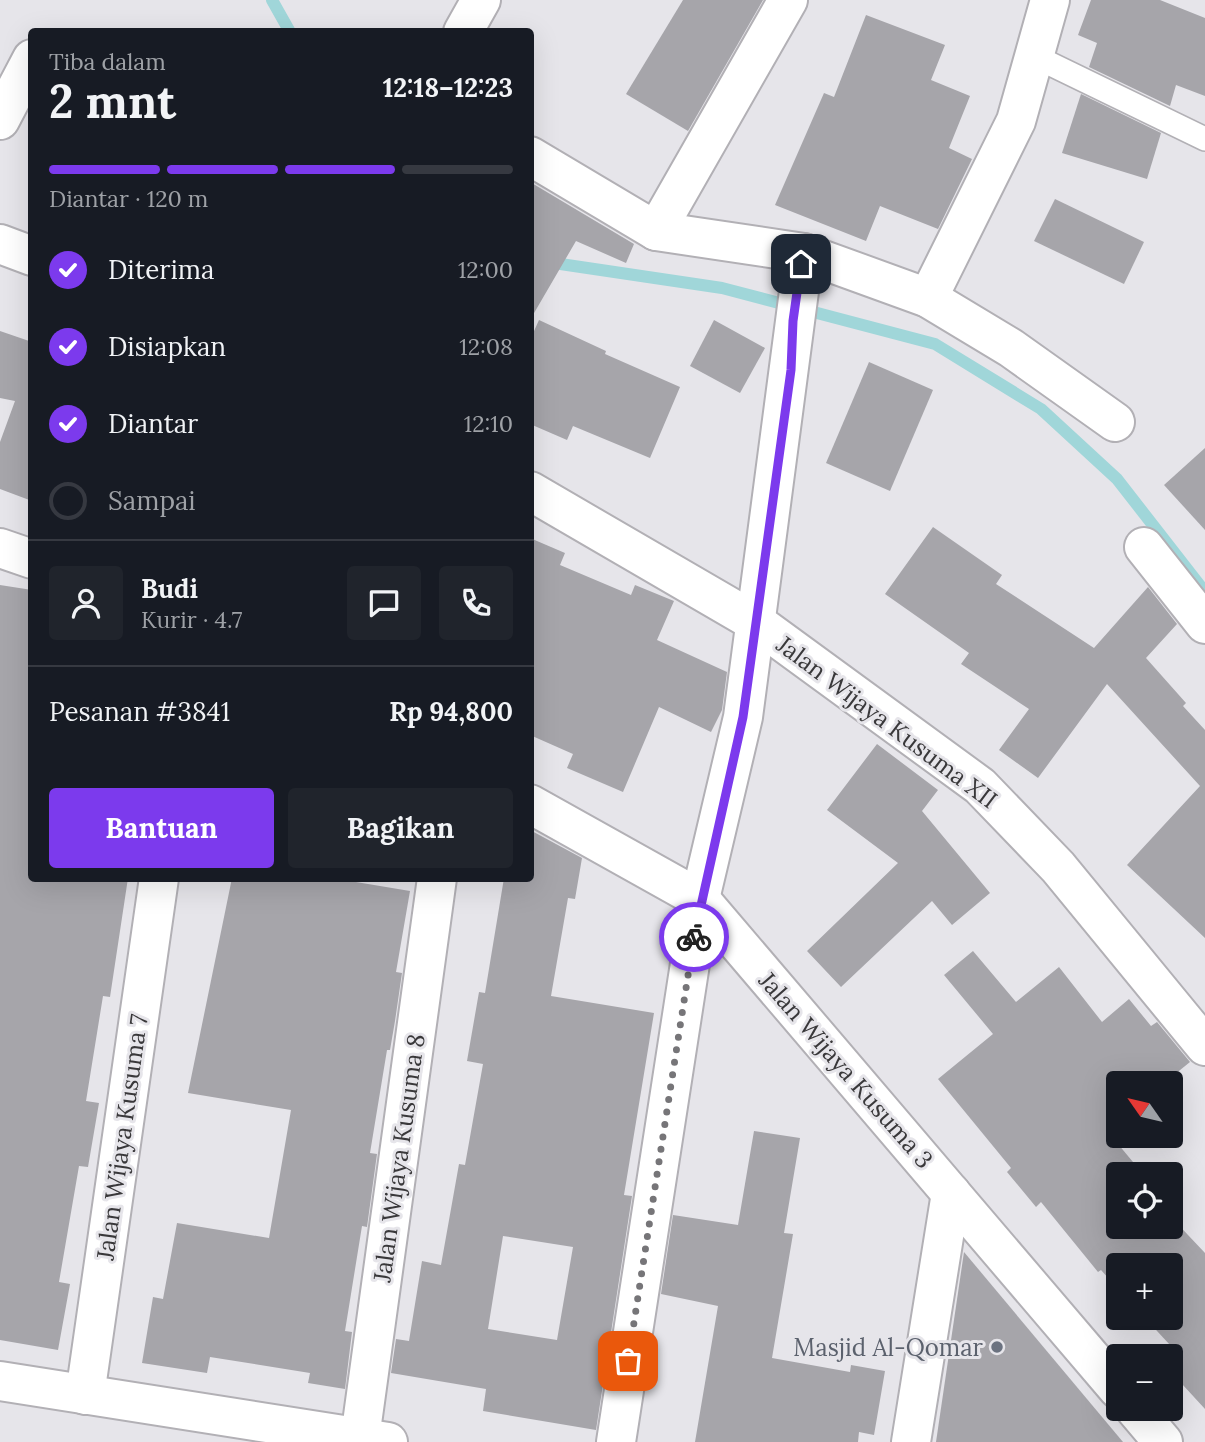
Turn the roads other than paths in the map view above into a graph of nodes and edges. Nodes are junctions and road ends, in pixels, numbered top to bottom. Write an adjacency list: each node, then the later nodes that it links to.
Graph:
1 (481, 0): 4 (street)
2 (788, 0): 10 (street)
3 (1049, 0): 5 (street)
4 (465, 28)
5 (1034, 56): 8 (lane); 14 (street)
6 (28, 67): 7 (street)
7 (0, 120)
8 (1205, 139)
9 (534, 159): 10 (street)
10 (656, 231): 13 (street)
11 (0, 244): 12 (street)
12 (28, 254)
13 (801, 265): 14 (street); 20 (street)
14 (928, 298): 15 (street)
15 (1115, 422)
16 (534, 493): 20 (street, Jalan Wijaya Kusuma XII)
17 (1144, 547): 21 (street)
18 (0, 548): 19 (street)
19 (28, 558)
20 (757, 623): 25 (street); 26 (street, Jalan Wijaya Kusuma XII)
21 (1205, 624)
22 (534, 806): 25 (street, Jalan Wijaya Kusuma 3)
23 (158, 882): 30 (street, Jalan Wijaya Kusuma 7)
24 (437, 882): 32 (street, Jalan Wijaya Kusuma 8)
25 (700, 899): 27 (street, Jalan Wijaya Kusuma 3); 33 (street)
26 (1205, 1046)
27 (951, 1193): 28 (street, Jalan Wijaya Kusuma 3); 34 (street)
28 (1106, 1375)
29 (0, 1381): 30 (street)
30 (85, 1395): 32 (street)
31 (1145, 1421): 35 (street)
32 (374, 1440)
33 (616, 1442)
34 (911, 1442)
35 (1163, 1442)

